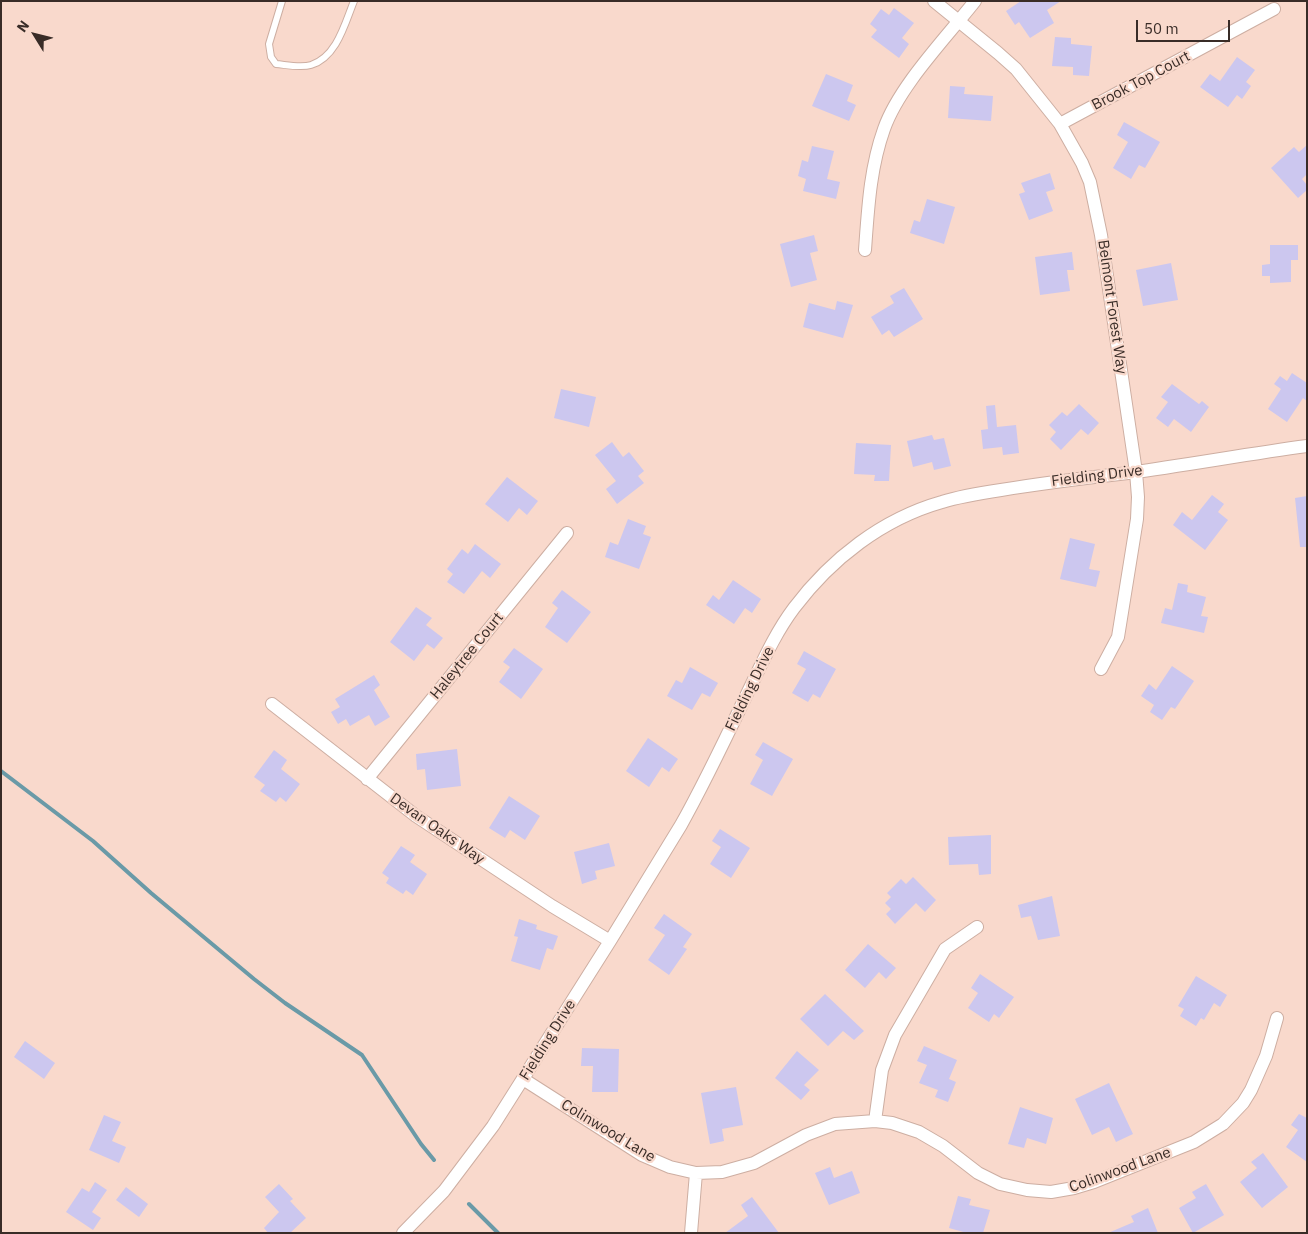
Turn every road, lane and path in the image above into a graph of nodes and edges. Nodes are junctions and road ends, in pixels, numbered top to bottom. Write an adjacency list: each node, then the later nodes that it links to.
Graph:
1 (282, 1): 2 (lane)
2 (354, 1)
3 (934, 1): 6 (street, Belmont Forest Way)
4 (975, 1): 6 (street)
5 (1274, 9): 7 (street, Brook Top Court)
6 (959, 22): 7 (street, Belmont Forest Way); 8 (street)
7 (1060, 124): 10 (street, Belmont Forest Way)
8 (865, 250)
9 (1307, 446): 10 (street, Fielding Drive)
10 (1136, 472): 12 (street, Belmont Forest Way); 16 (street, Fielding Drive)
11 (567, 533): 14 (street, Haleytree Court)
12 (1101, 669)
13 (272, 704): 14 (street, Devan Oaks Way)
14 (367, 779): 16 (street, Devan Oaks Way)
15 (977, 927): 19 (street)
16 (610, 940): 18 (street, Fielding Drive)
17 (1276, 1018): 19 (street, Colinwood Lane)
18 (523, 1079): 20 (street, Colinwood Lane); 21 (street, Fielding Drive)
19 (875, 1121): 20 (street, Colinwood Lane)
20 (696, 1174): 22 (street)
21 (403, 1233)
22 (691, 1233)

